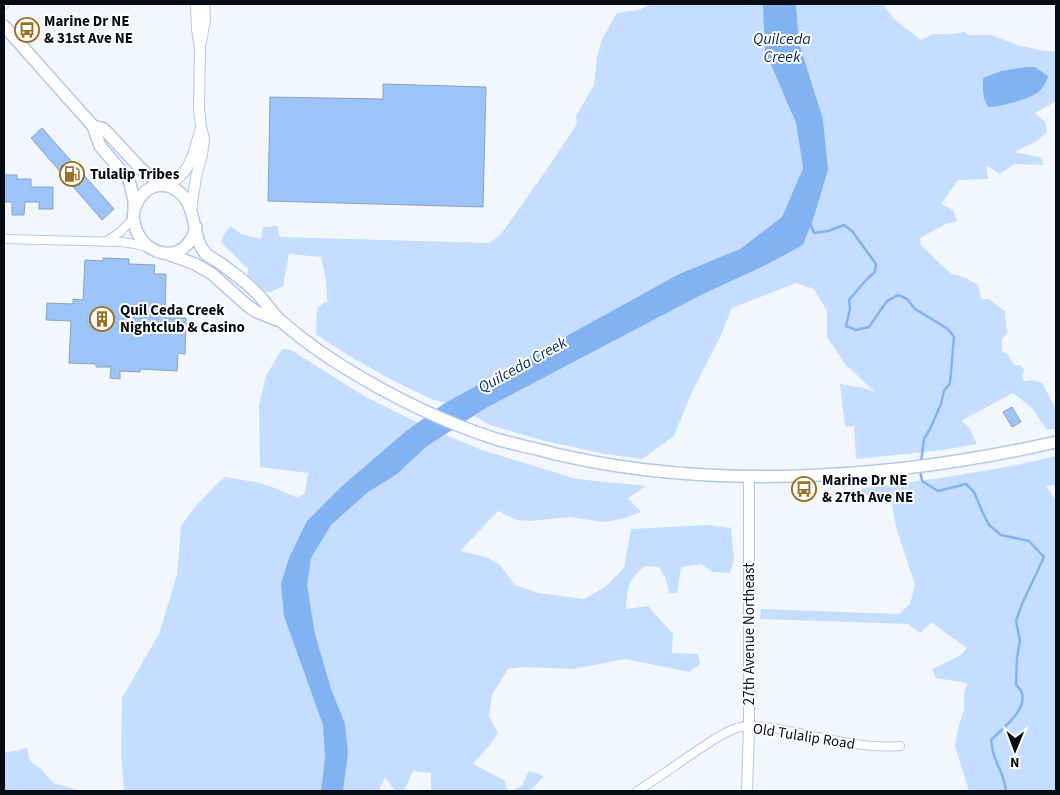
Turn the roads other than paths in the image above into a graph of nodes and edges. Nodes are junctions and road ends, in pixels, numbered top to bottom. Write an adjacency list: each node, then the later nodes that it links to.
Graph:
1 (196, 4): 4 (street)
2 (204, 4): 4 (street)
3 (4, 26): 5 (main road)
4 (200, 48): 6 (street)
5 (92, 126): 7 (main road); 9 (main road)
6 (201, 126): 7 (street); 8 (street)
7 (165, 185): 8 (main road); 9 (main road)
8 (191, 210): 10 (main road)
9 (134, 214): 12 (street); 13 (main road)
10 (196, 227): 14 (main road); 15 (main road)
11 (4, 239): 12 (street)
12 (105, 242): 13 (street)
13 (151, 248): 14 (main road)
14 (165, 253): 15 (main road)
15 (279, 320): 17 (main road)
16 (1056, 442): 17 (main road)
17 (750, 476): 18 (street, 27th Avenue Northeast)
18 (749, 727): 19 (street, Old Tulalip Road); 20 (street, Old Tulalip Road); 21 (street, 27th Avenue Northeast)
19 (900, 746)
20 (637, 791)
21 (747, 791)

